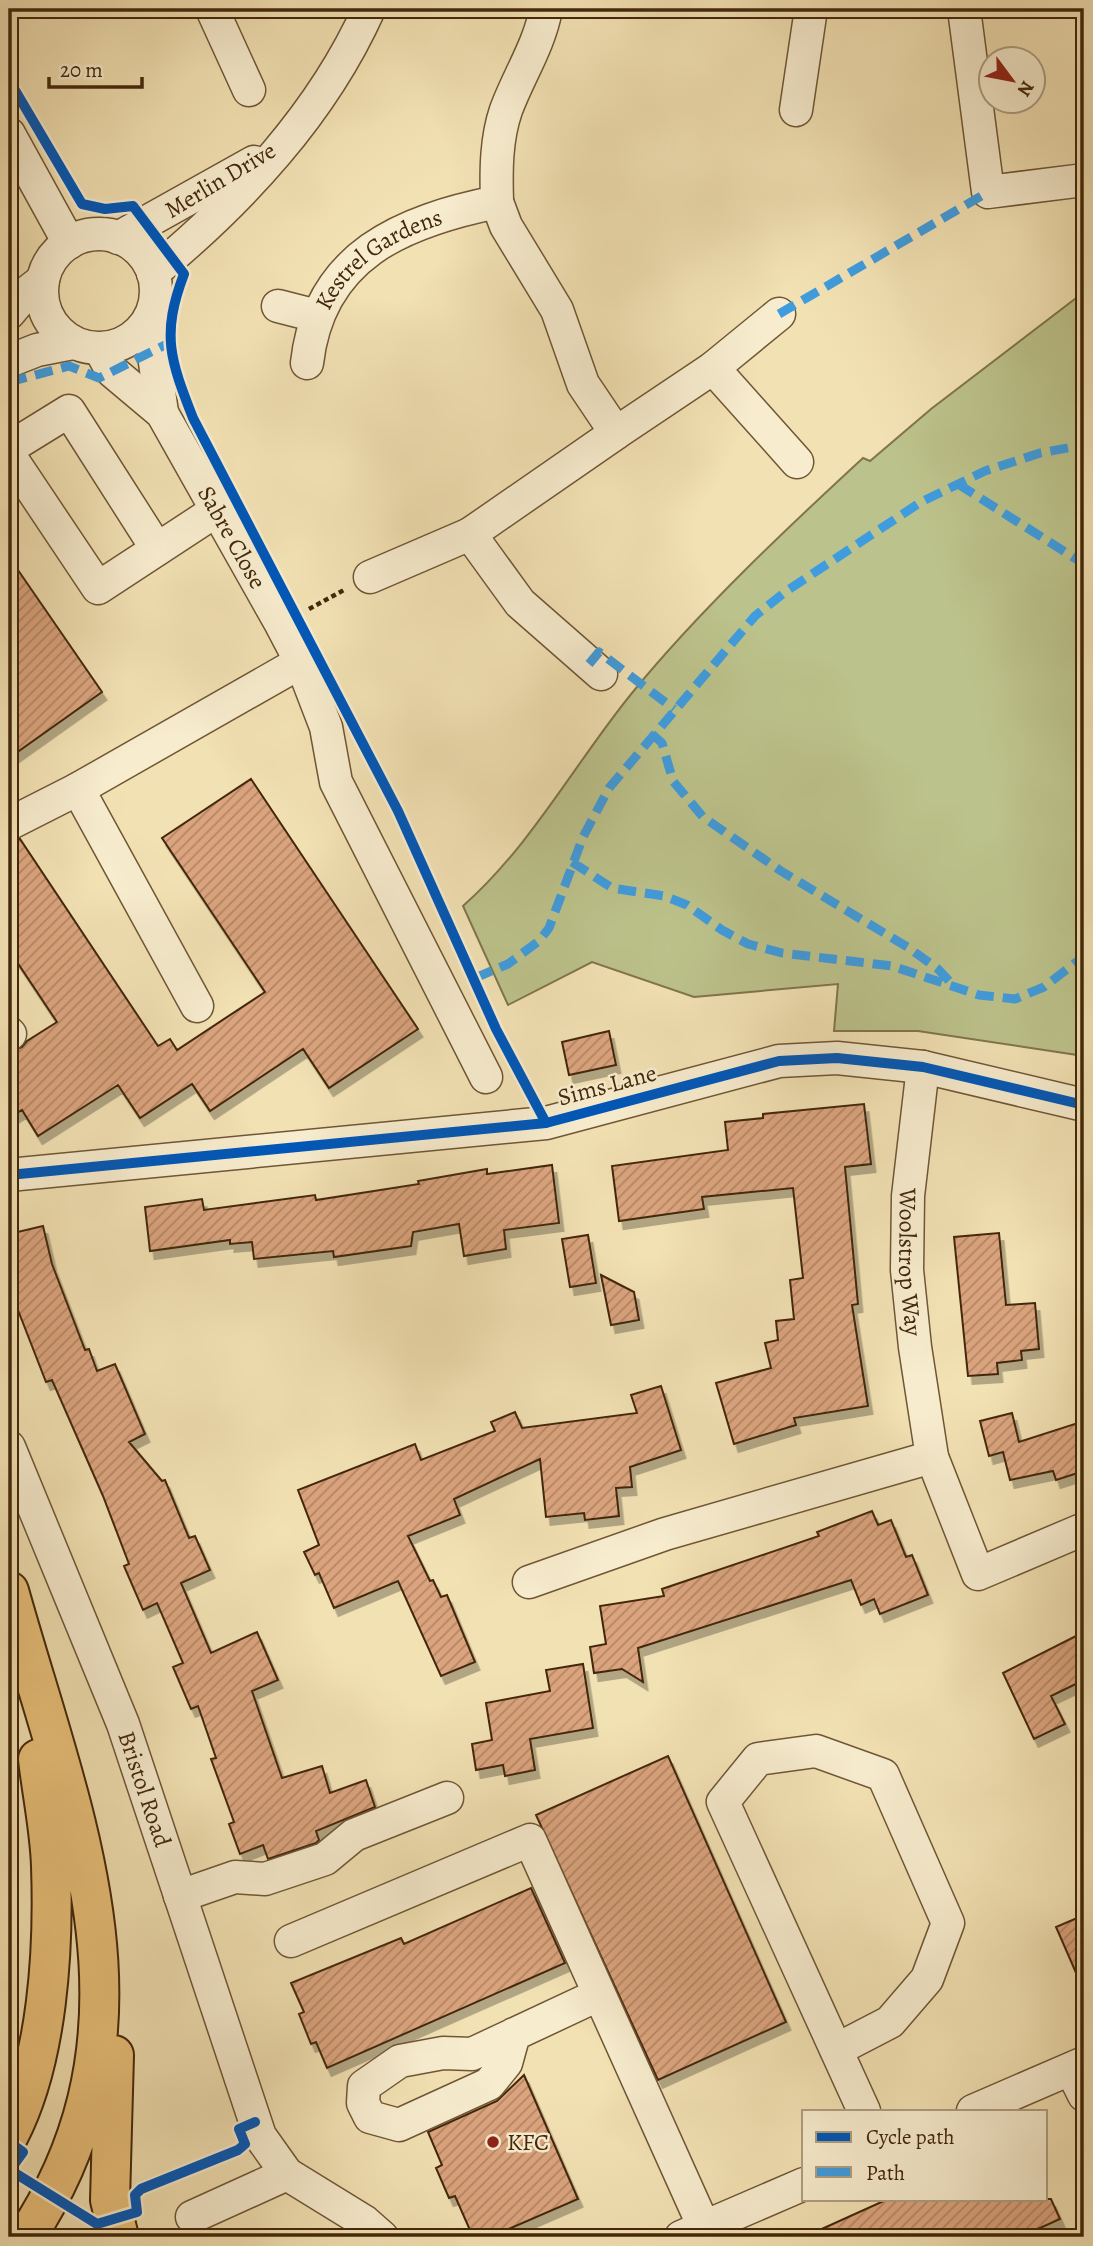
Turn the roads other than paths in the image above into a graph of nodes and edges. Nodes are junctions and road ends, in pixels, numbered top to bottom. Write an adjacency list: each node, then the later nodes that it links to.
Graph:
1 (212, 9): 6 (street)
2 (369, 9): 9 (street, Merlin Drive)
3 (546, 9): 11 (street)
4 (811, 9): 7 (street)
5 (964, 9): 10 (street)
6 (249, 90)
7 (796, 110)
8 (9, 134): 13 (street)
9 (284, 141): 12 (street, Merlin Drive); 14 (street, Merlin Drive)
10 (1084, 180)
11 (497, 202): 19 (street, Kestrel Gardens); 26 (street)
12 (118, 238): 13 (street); 14 (street)
13 (69, 243): 15 (street)
14 (153, 273): 20 (street)
15 (43, 280): 17 (street); 21 (street)
16 (278, 306): 19 (street)
17 (9, 313)
18 (779, 314): 24 (street)
19 (317, 316): 23 (street, Kestrel Gardens)
20 (149, 319): 21 (street); 25 (street, Sabre Close)
21 (87, 346): 22 (street); 25 (street, Sabre Close)
22 (9, 361)
23 (307, 363)
24 (713, 368): 26 (street); 29 (street)
25 (162, 413): 30 (street, Sabre Close)
26 (616, 433): 31 (street)
27 (9, 449): 32 (street)
28 (9, 455): 32 (street)
29 (797, 462)
30 (217, 510): 32 (street); 34 (street, Sabre Close)
31 (470, 534): 33 (street); 35 (street)
32 (157, 549)
33 (370, 577)
34 (301, 663): 36 (street); 40 (street, Sabre Close)
35 (601, 674)
36 (78, 789): 37 (street); 38 (street)
37 (9, 824)
38 (197, 1006)
39 (923, 1067): 41 (street, Sims Lane); 42 (street, Sims Lane); 44 (street, Woolstrop Way)
40 (486, 1077)
41 (1084, 1105)
42 (9, 1175)
43 (9, 1447): 51 (street, Bristol Road)
44 (932, 1457): 45 (street, Woolstrop Way); 46 (street)
45 (1084, 1529)
46 (529, 1582)
47 (9, 1591): 48 (main road)
48 (23, 1642): 50 (main road); 59 (main road)
49 (447, 1798): 51 (street)
50 (91, 1887): 63 (main road); 65 (main road)
51 (180, 1896): 60 (street, Bristol Road)
52 (290, 1941): 53 (street)
53 (598, 1995): 54 (street); 64 (street)
54 (514, 2034): 54 (street)
55 (836, 2050): 55 (street); 57 (street)
56 (1080, 2076): 58 (street)
57 (864, 2110)
58 (976, 2110)
59 (9, 2135)
60 (287, 2174): 62 (street); 66 (street)
61 (802, 2185): 64 (street)
62 (192, 2217)
63 (25, 2230)
64 (693, 2232)
65 (119, 2237)
66 (382, 2237)

